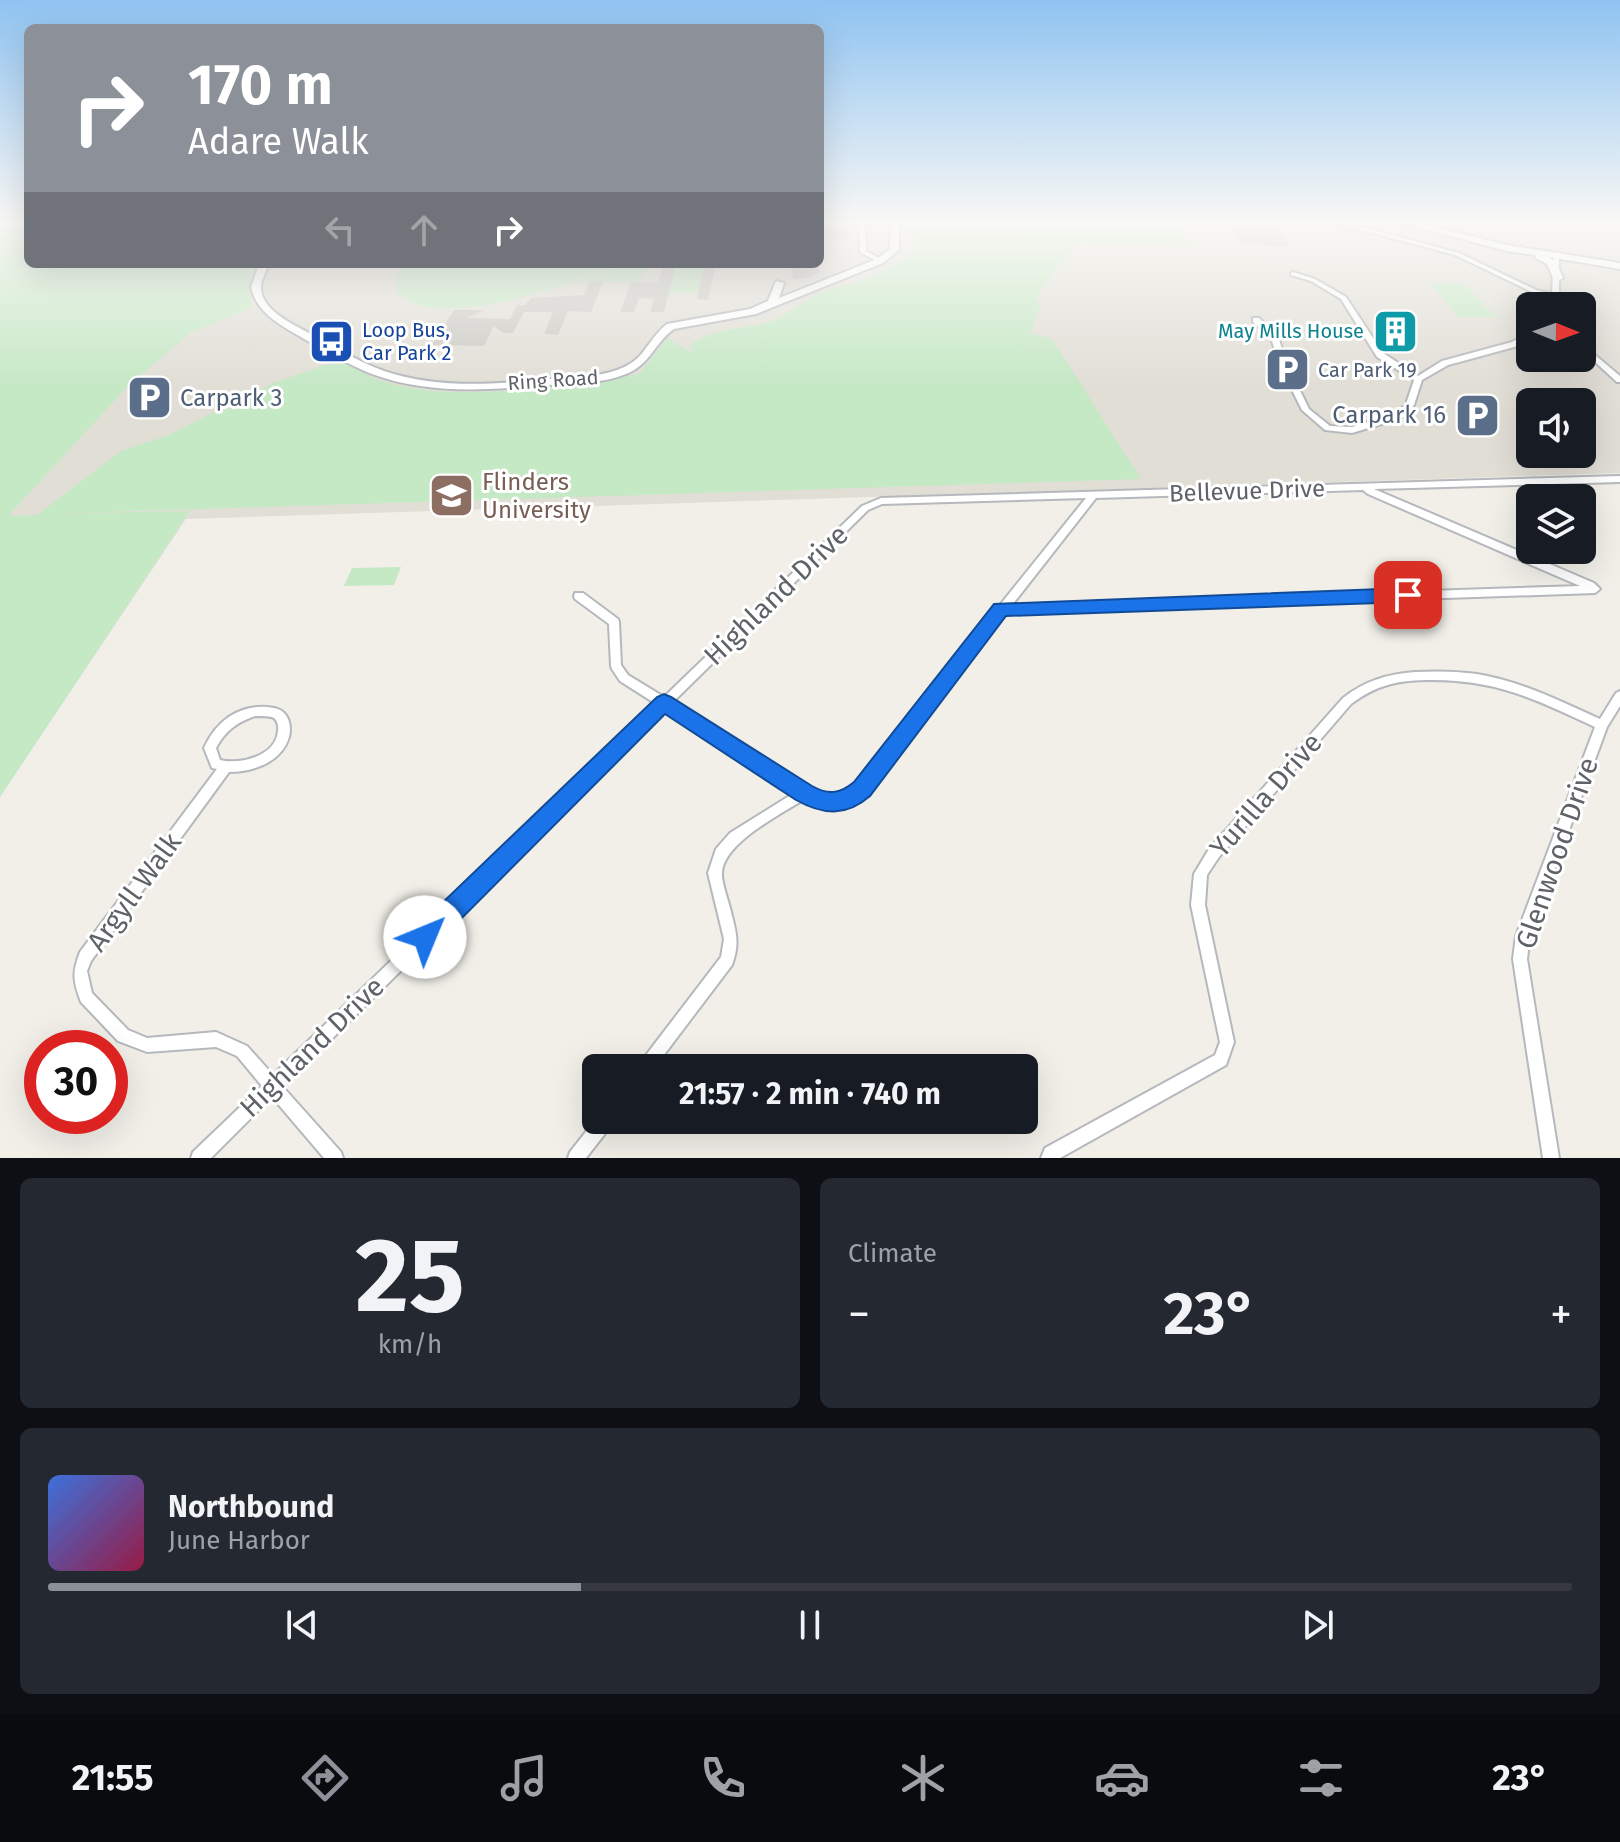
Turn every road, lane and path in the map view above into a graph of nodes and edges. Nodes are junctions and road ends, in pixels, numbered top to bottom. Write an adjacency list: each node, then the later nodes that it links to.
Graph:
1 (258, 276): 9 (street, Ring Road)
2 (844, 276): 9 (street, Ring Road)
3 (1300, 276): 13 (street)
4 (1503, 276): 7 (street)
5 (1558, 278): 8 (street)
6 (779, 283): 9 (street)
7 (1536, 292)
8 (1557, 292)
9 (766, 308)
10 (1256, 320): 13 (street)
11 (1516, 343): 13 (street)
12 (1596, 359): 14 (street)
13 (1418, 379)
14 (1620, 380)
15 (1620, 479): 16 (street, Bellevue Drive)
16 (1366, 487): 17 (street, Bellevue Drive); 20 (street)
17 (1092, 496): 18 (street, Bellevue Drive); 20 (street)
18 (874, 504): 22 (street, Highland Drive)
19 (579, 596): 22 (street)
20 (1001, 609): 25 (street)
21 (1620, 696): 23 (street, Glenwood Drive)
22 (664, 703): 25 (street); 27 (street, Highland Drive)
23 (1602, 725): 32 (street, Yurilla Drive); 33 (street, Glenwood Drive)
24 (225, 768): 24 (street); 27 (street, Argyll Walk)
25 (804, 793): 26 (street)
26 (656, 1054)
27 (273, 1086): 29 (street, Highland Drive); 30 (street, Argyll Walk)
28 (594, 1134): 31 (street)
29 (199, 1158)
30 (335, 1158)
31 (576, 1158)
32 (1049, 1158)
33 (1551, 1158)

